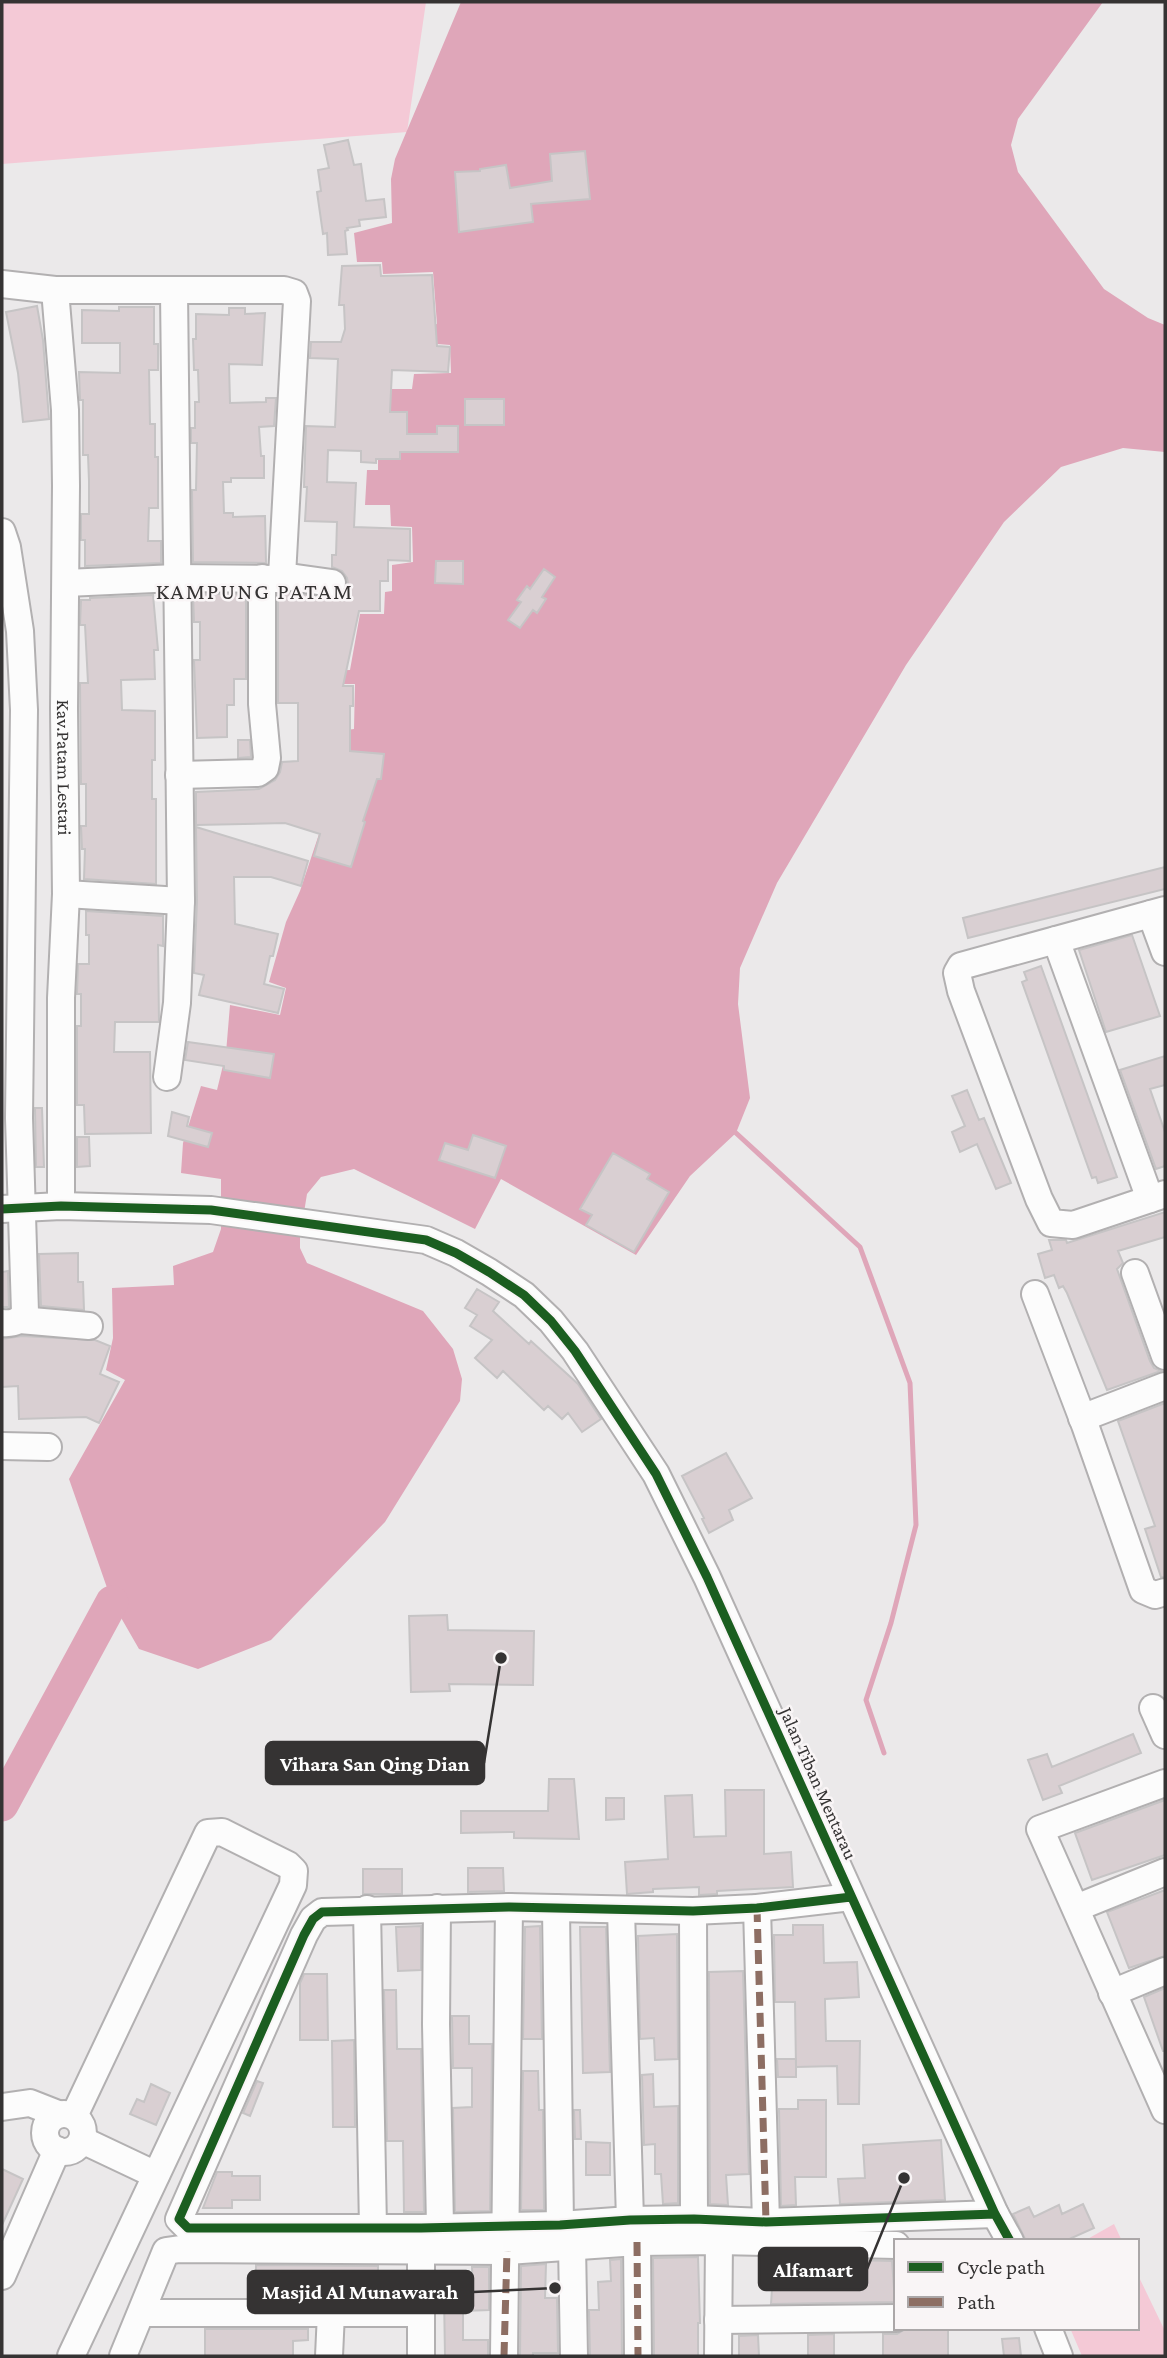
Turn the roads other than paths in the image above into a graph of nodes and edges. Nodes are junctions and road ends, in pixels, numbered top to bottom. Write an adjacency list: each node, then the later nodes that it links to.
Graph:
1 (2, 284): 2 (street)
2 (55, 290): 3 (street); 7 (street, Kav.Patam Lestari)
3 (174, 292): 5 (street); 6 (street)
4 (2, 532): 18 (street)
5 (272, 577): 6 (street); 8 (street); 9 (street)
6 (176, 578): 7 (street); 9 (street)
7 (65, 583): 10 (street, Kav.Patam Lestari)
8 (332, 583)
9 (179, 775): 11 (street)
10 (66, 894): 11 (street); 17 (street, Kav.Patam Lestari)
11 (181, 901): 15 (street)
12 (1158, 912): 13 (street); 14 (street)
13 (1056, 940): 16 (street); 16 (street)
14 (1165, 952)
15 (167, 1077)
16 (1158, 1197)
17 (61, 1206): 18 (street); 35 (street, Jalan Tiban Mentarau)
18 (12, 1209): 22 (street)
19 (1135, 1273): 21 (street)
20 (1035, 1294): 27 (street)
21 (1157, 1307): 24 (street)
22 (11, 1322): 23 (street)
23 (89, 1326)
24 (1165, 1356)
25 (1165, 1386): 27 (street)
26 (1165, 1395): 27 (street)
27 (1084, 1422): 30 (street)
28 (2, 1446): 29 (street)
29 (48, 1447)
30 (1165, 1592)
31 (1153, 1708): 32 (street)
32 (1165, 1735)
33 (1165, 1783): 40 (street)
34 (1165, 1872): 40 (street)
35 (850, 1898): 39 (street); 52 (street, Jalan Tiban Mentarau)
36 (509, 1907): 37 (street); 38 (street); 59 (street)
37 (437, 1908): 41 (street); 57 (street)
38 (556, 1908): 42 (street); 58 (street)
39 (757, 1908): 43 (street); 54 (street)
40 (1076, 1908): 45 (street)
41 (367, 1909): 55 (street); 55 (street)
42 (621, 1910): 43 (street); 56 (street)
43 (692, 1911): 53 (street)
44 (1165, 1971): 45 (street)
45 (1112, 1993): 46 (street)
46 (1160, 2084): 48 (street)
47 (2, 2107): 49 (street)
48 (1165, 2110)
49 (71, 2124): 50 (street); 50 (street); 51 (street); 51 (street)
50 (57, 2150): 63 (street)
51 (156, 2175): 70 (street)
52 (995, 2214): 54 (street); 60 (street, Jalan Tiban Mentarau)
53 (694, 2219): 54 (street); 56 (street)
54 (766, 2222)
55 (373, 2228): 57 (street)
56 (633, 2231): 58 (street); 61 (street); 76 (street)
57 (427, 2234): 59 (street); 64 (street); 66 (street)
58 (566, 2235): 59 (street); 75 (street)
59 (506, 2238): 74 (street)
60 (1009, 2239)
61 (719, 2241): 62 (street); 68 (street)
62 (894, 2245)
63 (2, 2276)
64 (142, 2313): 65 (street); 71 (street)
65 (331, 2313): 66 (street); 72 (street)
66 (421, 2313): 73 (street)
67 (894, 2318): 68 (street)
68 (718, 2320): 77 (street)
69 (1049, 2330): 78 (street)
70 (71, 2356)
71 (123, 2356)
72 (329, 2356)
73 (421, 2356)
74 (504, 2356)
75 (574, 2356)
76 (638, 2356)
77 (718, 2356)
78 (1059, 2356)

